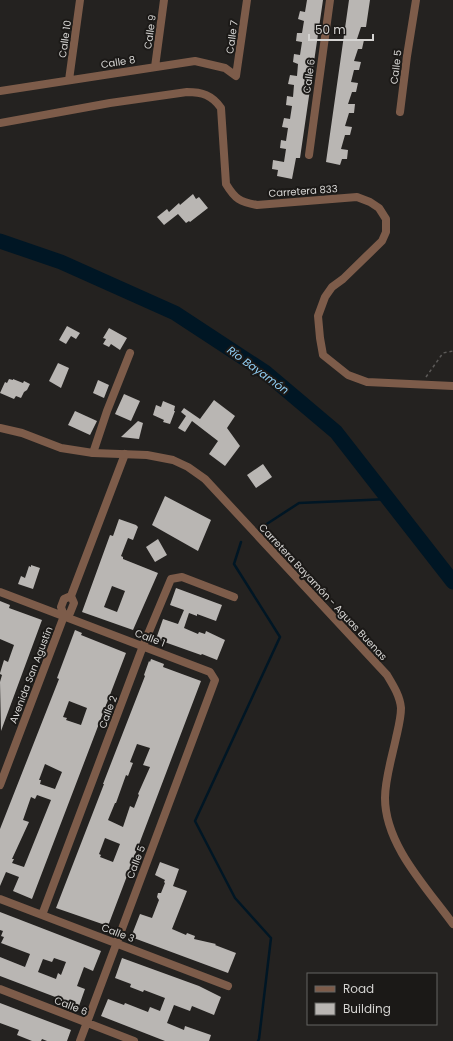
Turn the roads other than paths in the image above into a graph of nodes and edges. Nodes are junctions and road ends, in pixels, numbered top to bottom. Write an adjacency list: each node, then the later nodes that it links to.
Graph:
1 (80, 0): 8 (street, Calle 10)
2 (164, 0): 6 (street, Calle 9)
3 (247, 0): 7 (street, Calle 7)
4 (330, 0): 12 (street, Calle 6)
5 (416, 0): 10 (street, Calle 5)
6 (155, 67): 7 (street, Calle 8); 8 (street, Calle 8)
7 (236, 76)
8 (69, 80): 9 (street, Calle 8)
9 (0, 91)
10 (400, 112)
11 (0, 123): 14 (street, Carretera 833)
12 (309, 154)
13 (130, 353): 16 (street)
14 (453, 386)
15 (0, 428): 16 (street, Carretera Bayamón - Aguas Buenas)
16 (92, 453): 17 (street, Carretera Bayamón - Aguas Buenas)
17 (125, 454): 20 (street, Avenida San Agustín); 26 (street, Carretera Bayamón - Aguas Buenas)
18 (0, 592): 20 (street)
19 (234, 597): 21 (street, Calle 2)
20 (64, 616): 21 (street, Calle 1); 23 (street, Avenida San Agustín)
21 (143, 646): 22 (street, Calle 1); 25 (street, Calle 2)
22 (212, 690): 27 (street, Calle 5)
23 (0, 785)
24 (0, 899): 25 (street, Calle 3)
25 (42, 915): 27 (street, Calle 3)
26 (453, 924)
27 (116, 943): 28 (street, Calle 3); 30 (street, Calle 5)
28 (228, 986)
29 (0, 989): 30 (street, Calle 6)
30 (87, 1023): 31 (street, Calle 5); 32 (street, Calle 6)
31 (80, 1041)
32 (134, 1041)

